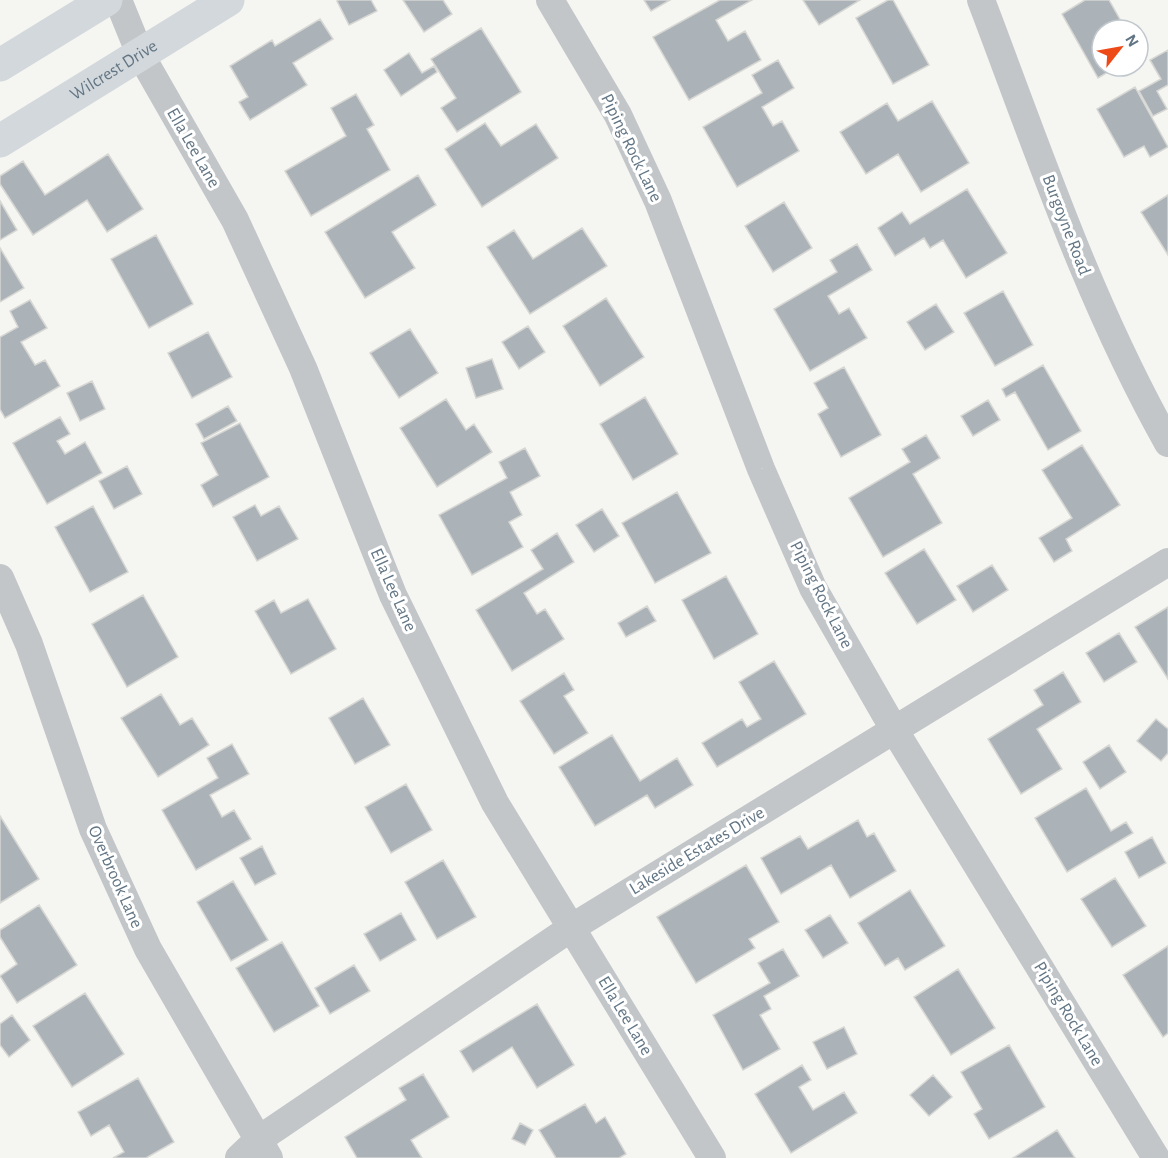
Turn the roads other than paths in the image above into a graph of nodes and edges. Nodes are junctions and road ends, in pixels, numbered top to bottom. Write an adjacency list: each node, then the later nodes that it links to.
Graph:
1 (106, 0): 7 (main road)
2 (117, 0): 6 (street, Ella Lee Lane)
3 (228, 0): 6 (main road, Wilcrest Drive)
4 (550, 0): 12 (street, Piping Rock Lane)
5 (981, 0): 9 (street, Burgoyne Road)
6 (140, 54): 8 (main road, Wilcrest Drive); 13 (street, Ella Lee Lane)
7 (0, 65)
8 (0, 141)
9 (1168, 443)
10 (1168, 562): 12 (street, Lakeside Estates Drive)
11 (0, 578): 14 (street, Overbrook Lane)
12 (895, 731): 13 (street, Lakeside Estates Drive); 16 (street, Piping Rock Lane)
13 (571, 928): 14 (street, Lakeside Estates Drive); 15 (street, Ella Lee Lane)
14 (255, 1152)
15 (712, 1158)
16 (1156, 1158)

